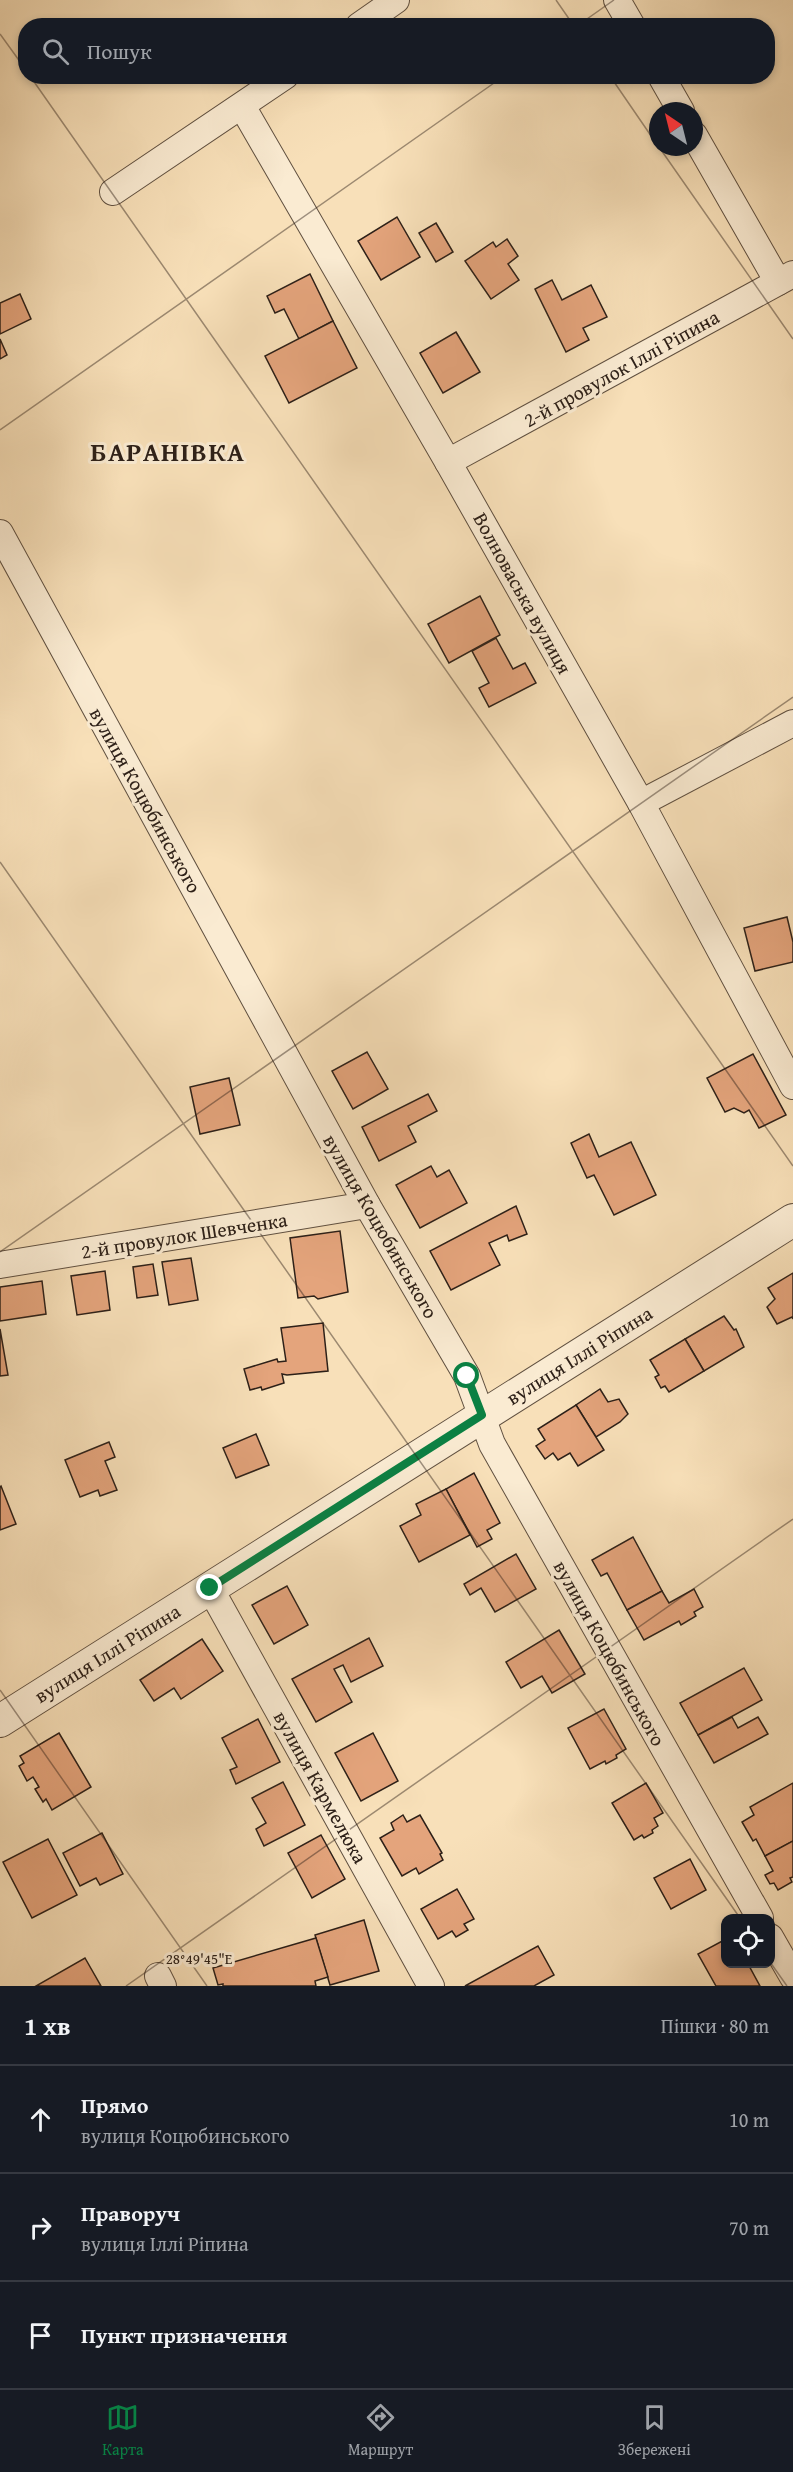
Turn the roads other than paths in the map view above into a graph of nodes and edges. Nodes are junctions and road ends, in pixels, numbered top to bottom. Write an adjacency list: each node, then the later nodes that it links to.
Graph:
1 (396, 0): 3 (street)
2 (617, 0): 4 (street)
3 (370, 18)
4 (627, 18)
5 (274, 84): 8 (street)
6 (666, 84): 7 (street)
7 (676, 102)
8 (242, 106): 10 (street); 12 (street, Волноваська вулиця)
9 (703, 149): 11 (street)
10 (113, 192)
11 (786, 278): 12 (street, 2-й провулок Іллі Ріпина)
12 (448, 462): 15 (street, Волноваська вулиця)
13 (0, 533): 17 (street, вулиця Коцюбинського)
14 (793, 723): 15 (street)
15 (641, 802): 16 (street, Волноваська вулиця)
16 (793, 1086)
17 (367, 1205): 19 (street, 2-й провулок Шевченка); 20 (street, вулиця Коцюбинського)
18 (793, 1220): 20 (street, вулиця Іллі Ріпина)
19 (0, 1265)
20 (482, 1415): 21 (street, вулиця Іллі Ріпина); 23 (street, вулиця Коцюбинського)
21 (210, 1588): 22 (street, вулиця Іллі Ріпина); 26 (street, вулиця Кармелюка)
22 (0, 1721)
23 (758, 1914)
24 (775, 1944): 25 (street)
25 (793, 1977)
26 (431, 1986)

